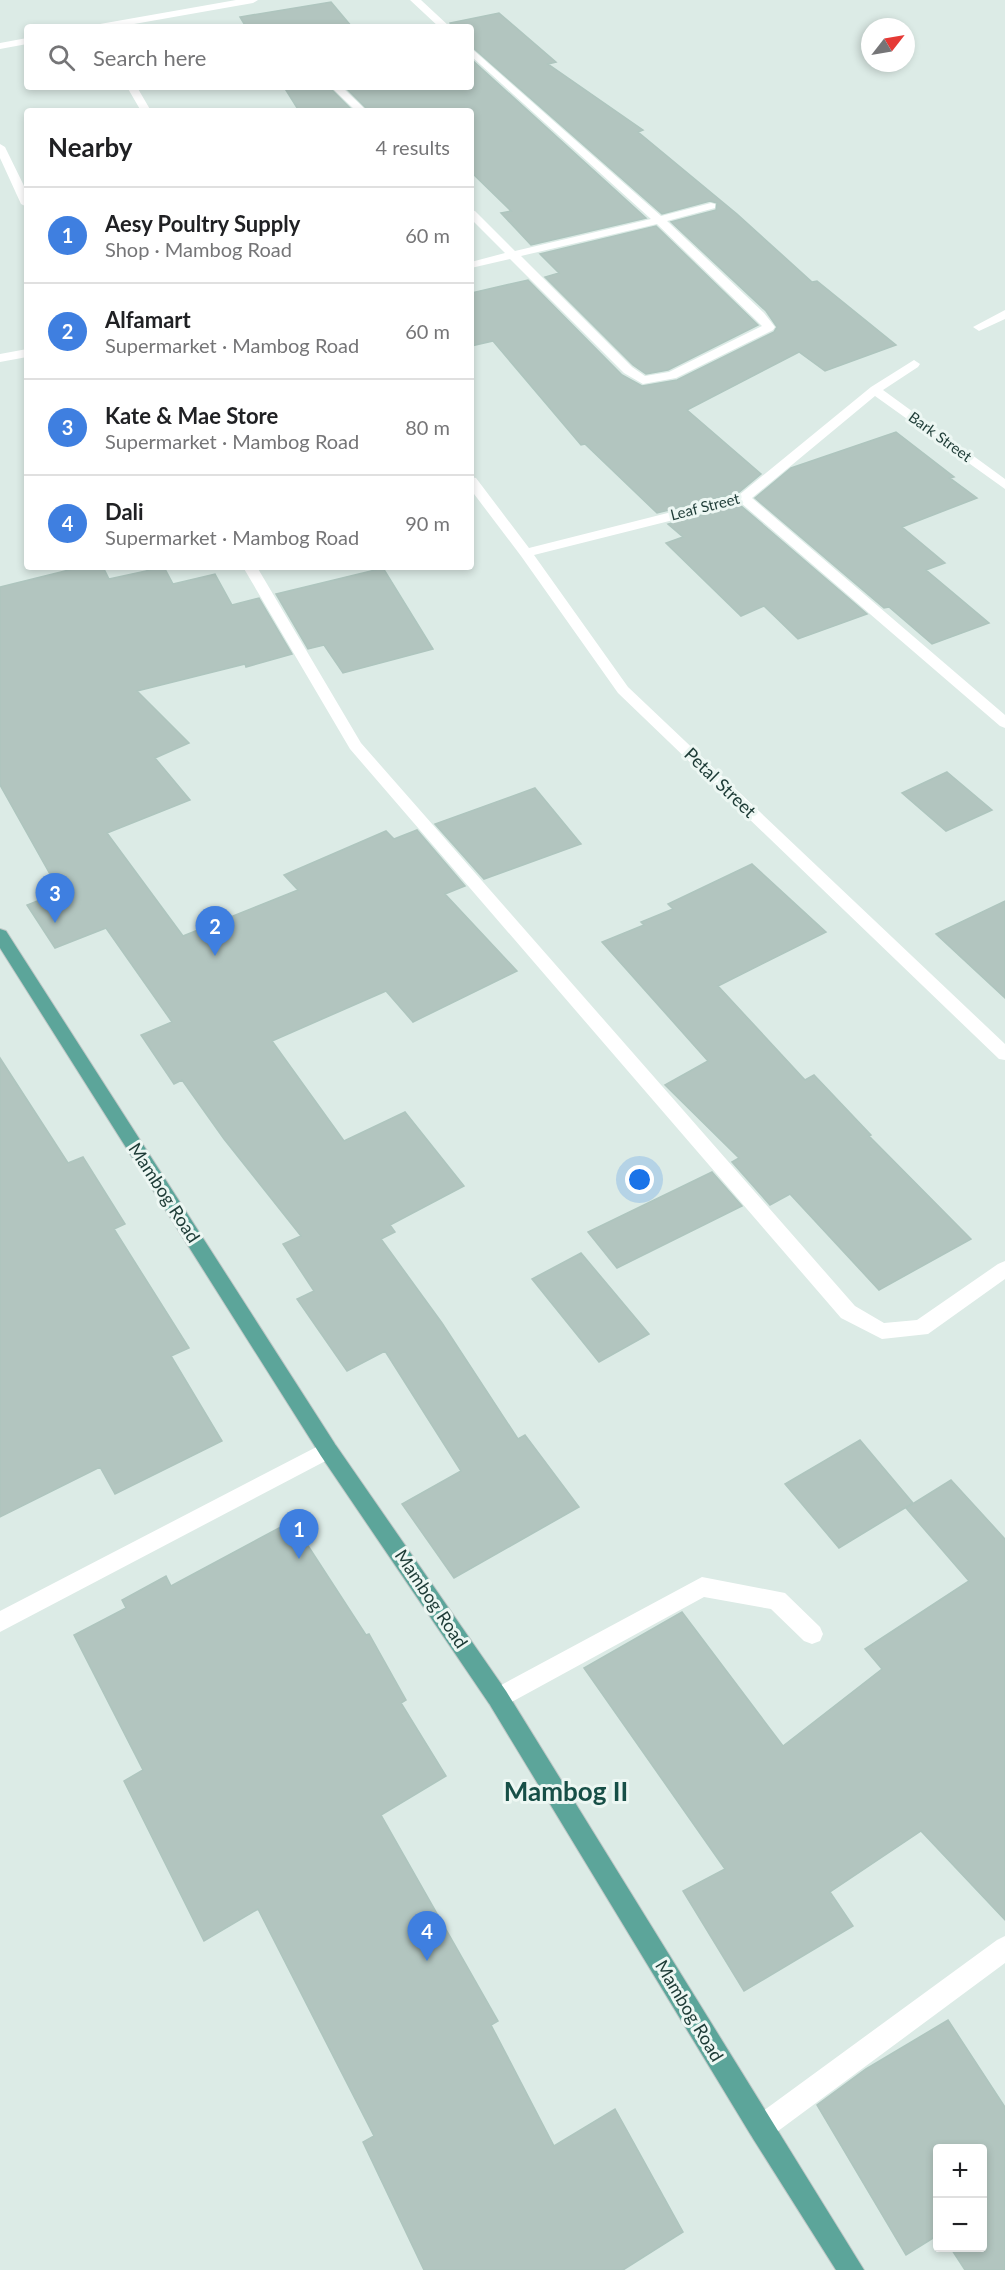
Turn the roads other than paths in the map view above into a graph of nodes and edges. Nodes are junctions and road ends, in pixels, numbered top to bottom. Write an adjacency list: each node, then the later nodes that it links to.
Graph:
1 (253, 0): 3 (street)
2 (415, 0): 4 (street)
3 (117, 24)
4 (442, 24)
5 (24, 42): 6 (street)
6 (0, 46)
7 (474, 54): 16 (street)
8 (134, 90): 10 (street)
9 (339, 90): 11 (street)
10 (144, 108)
11 (359, 108)
12 (0, 147): 13 (street)
13 (24, 198)
14 (711, 206): 16 (street)
15 (474, 216): 17 (street)
16 (659, 220): 17 (street); 17 (street)
17 (515, 255): 18 (street)
18 (474, 264)
19 (1005, 314): 20 (street)
20 (980, 327)
21 (24, 354): 22 (street)
22 (0, 358)
23 (914, 364): 24 (street, Leaf Street)
24 (875, 390): 26 (street, Bark Street); 27 (street, Leaf Street)
25 (474, 485): 28 (street, Petal Street)
26 (1005, 485)
27 (744, 498): 28 (street, Leaf Street); 30 (street)
28 (526, 553): 32 (street, Petal Street)
29 (252, 570): 33 (street)
30 (1005, 723)
31 (0, 935): 34 (main road, Mambog Road)
32 (1005, 1054)
33 (1005, 1269)
34 (328, 1450): 35 (street); 37 (main road, Mambog Road)
35 (0, 1622)
36 (812, 1634): 37 (street)
37 (498, 1698): 39 (main road, Mambog Road)
38 (1005, 1948): 39 (street)
39 (761, 2128): 40 (main road, Mambog Road)
40 (851, 2270)

